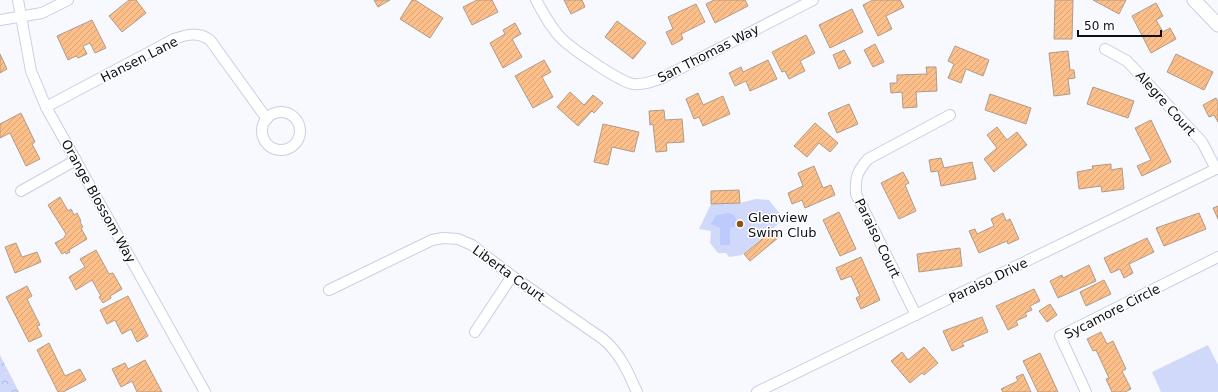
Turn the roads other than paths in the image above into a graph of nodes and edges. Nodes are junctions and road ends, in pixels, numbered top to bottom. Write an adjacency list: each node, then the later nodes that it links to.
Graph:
1 (18, 0): 6 (street, Orange Blossom Way)
2 (68, 0): 6 (street)
3 (536, 0): 4 (street, San Thomas Way)
4 (814, 0)
5 (1194, 0): 8 (street)
6 (20, 17): 7 (street); 10 (street, Orange Blossom Way)
7 (0, 20)
8 (1218, 25)
9 (1105, 49): 14 (street, Alegre Court)
10 (46, 107): 12 (street, Hansen Lane); 13 (street, Orange Blossom Way)
11 (950, 115): 19 (street, Paraiso Court)
12 (267, 119)
13 (76, 160): 15 (street); 21 (street, Orange Blossom Way)
14 (1217, 168): 19 (street, Paraiso Drive)
15 (21, 191)
16 (1218, 257): 24 (street, Sycamore Circle)
17 (512, 276): 18 (street, Liberta Court); 20 (street); 22 (street, Liberta Court)
18 (329, 290)
19 (916, 315): 23 (street, Paraiso Drive)
20 (475, 332)
21 (205, 392)
22 (638, 392)
23 (757, 392)
24 (1086, 392)

